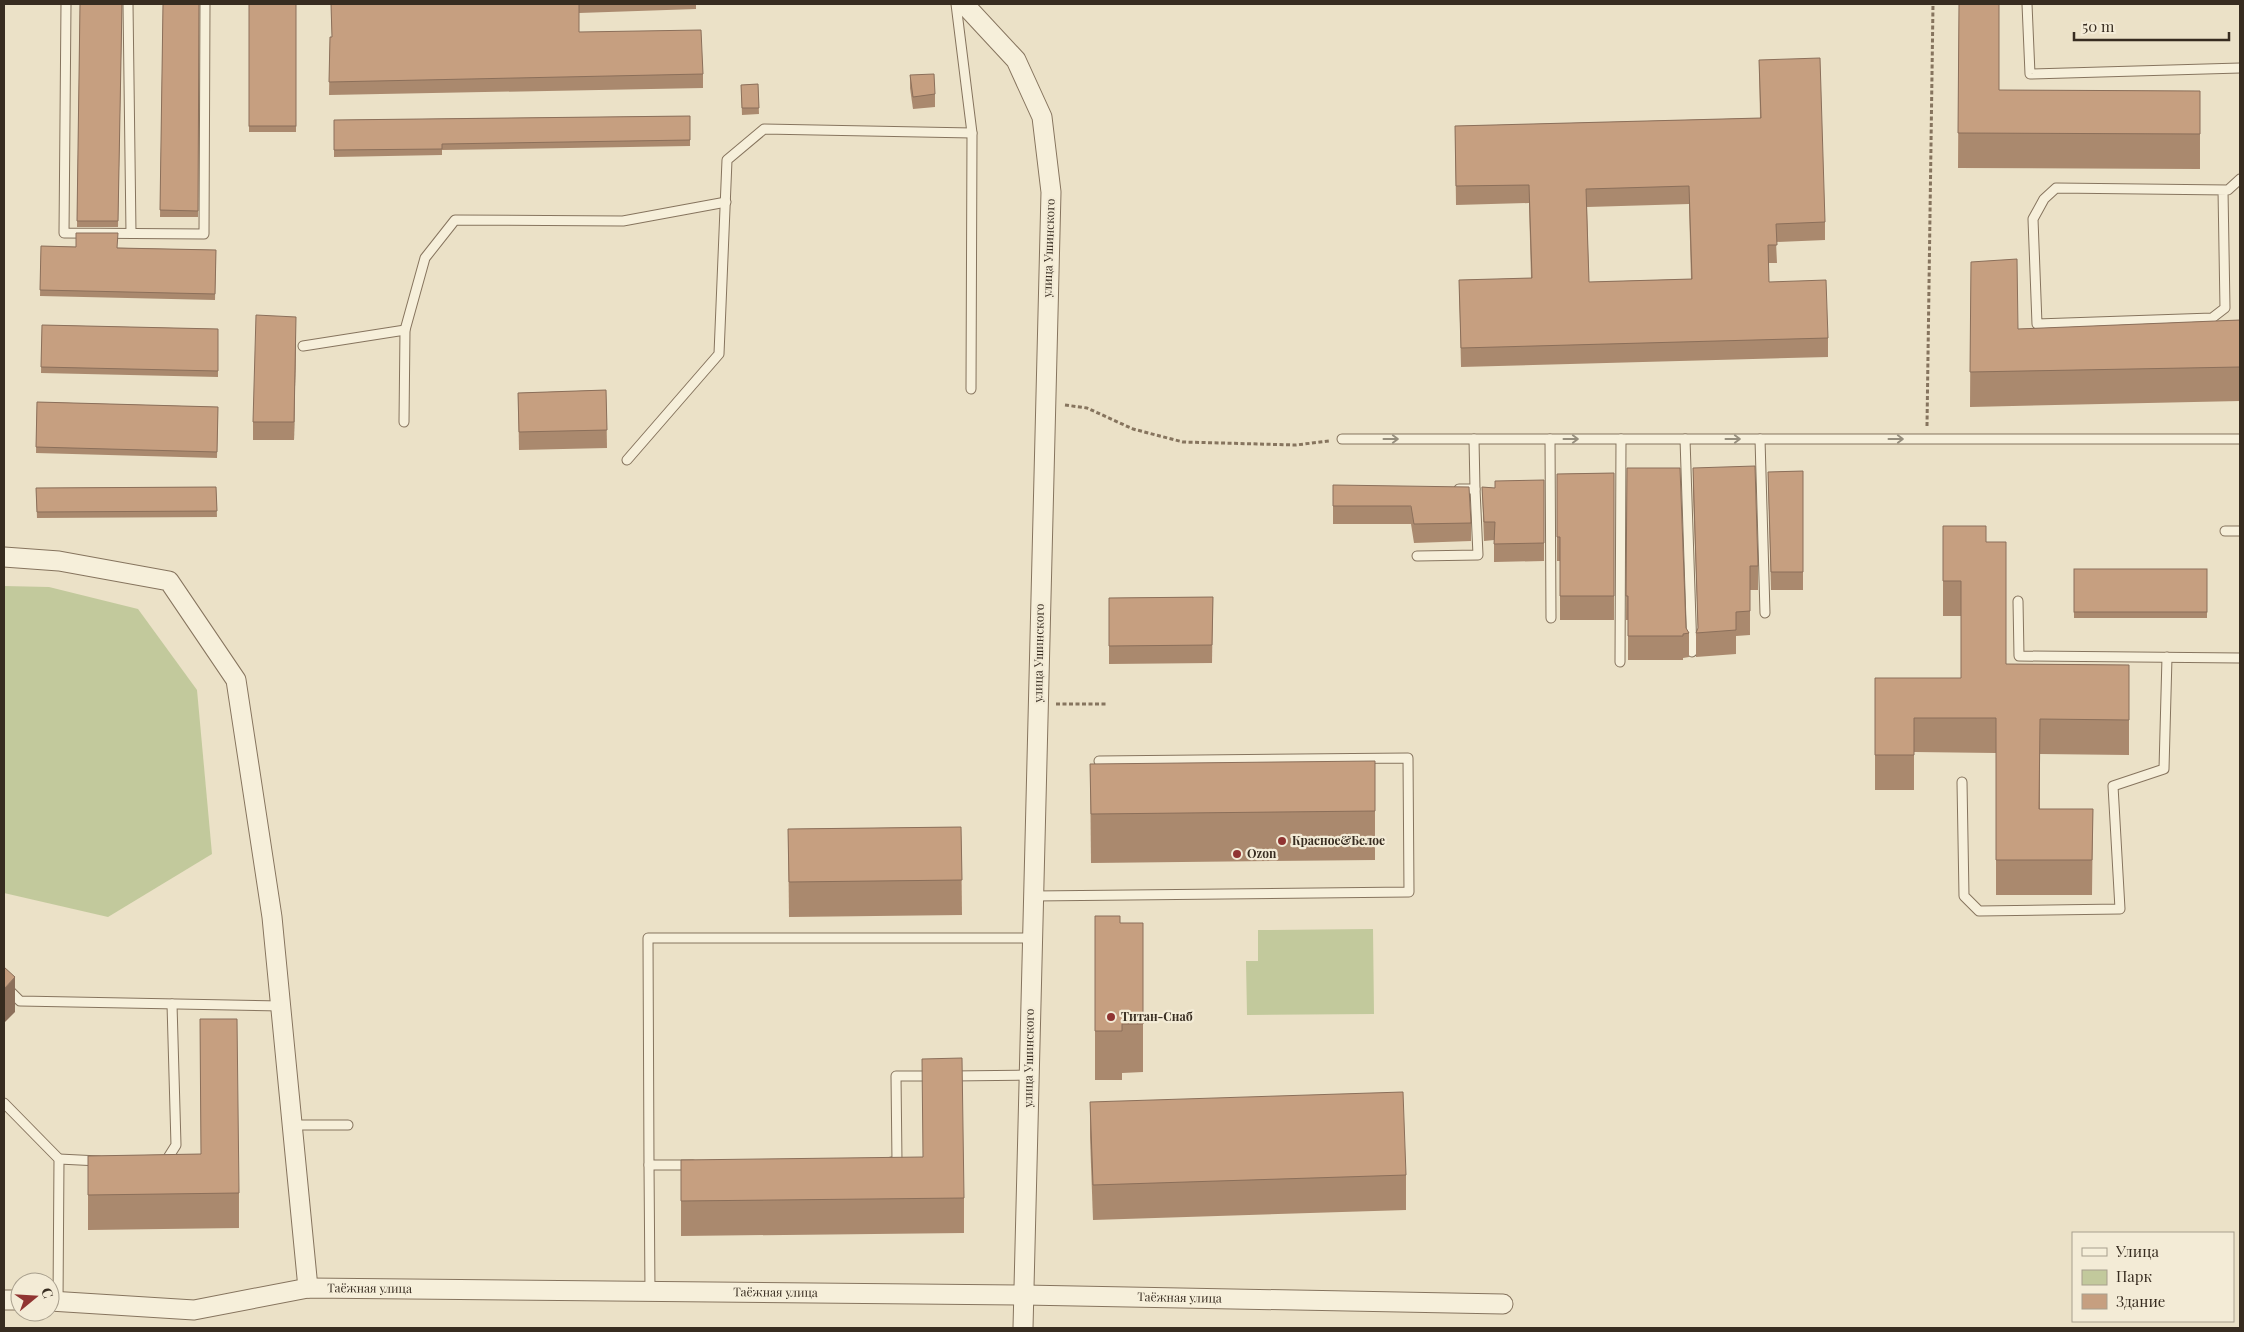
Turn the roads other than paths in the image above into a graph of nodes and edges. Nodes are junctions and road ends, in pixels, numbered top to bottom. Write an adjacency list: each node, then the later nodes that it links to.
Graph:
1 (66, 4): 12 (lane)
2 (128, 4): 12 (lane)
3 (205, 4): 12 (lane)
4 (956, 4): 8 (lane)
5 (964, 4): 40 (street, улица Ушинского)
6 (2027, 4): 7 (lane)
7 (2240, 68)
8 (972, 133): 11 (lane); 15 (lane)
9 (2240, 179): 10 (lane)
10 (2223, 190): 10 (lane)
11 (726, 202): 13 (lane); 24 (lane)
12 (131, 234)
13 (405, 330): 14 (lane); 16 (lane)
14 (303, 346)
15 (971, 389)
16 (404, 422)
17 (1342, 439): 18 (lane, one-way to 18)
18 (1474, 439): 19 (lane); 26 (lane)
19 (1550, 439): 20 (lane, one-way to 20); 33 (lane)
20 (1621, 439): 21 (lane); 37 (lane)
21 (1685, 439): 22 (lane, one-way to 22); 34 (lane)
22 (1760, 439): 23 (lane, one-way to 23); 32 (lane)
23 (2240, 440)
24 (626, 460)
25 (1446, 489): 26 (lane)
26 (1476, 489): 29 (lane)
27 (2224, 531): 28 (lane)
28 (2240, 531)
29 (1417, 556)
30 (4, 557): 44 (street)
31 (2018, 601): 35 (lane)
32 (1765, 613)
33 (1551, 618)
34 (1692, 652)
35 (2167, 657): 36 (lane); 39 (lane)
36 (2240, 658)
37 (1620, 662)
38 (1099, 761): 40 (lane)
39 (1962, 782)
40 (1034, 896): 41 (street, улица Ушинского)
41 (1032, 938): 45 (street, улица Ушинского); 53 (lane)
42 (4, 985): 43 (lane)
43 (172, 1004): 44 (lane); 52 (lane)
44 (281, 1006): 47 (street)
45 (1029, 1075): 51 (lane); 58 (street, улица Ушинского)
46 (4, 1103): 49 (lane)
47 (292, 1125): 48 (lane); 56 (street)
48 (348, 1125)
49 (59, 1159): 50 (lane); 55 (lane)
50 (106, 1161)
51 (877, 1162)
52 (153, 1163)
53 (649, 1165): 54 (lane); 57 (lane)
54 (698, 1165)
55 (55, 1272)
56 (308, 1288): 57 (street, Таёжная улица); 59 (street, Таёжная улица)
57 (650, 1291): 58 (street, Таёжная улица)
58 (1024, 1295): 60 (street, Таёжная улица); 61 (street, улица Ушинского)
59 (60, 1301)
60 (1503, 1304)
61 (1023, 1328)

